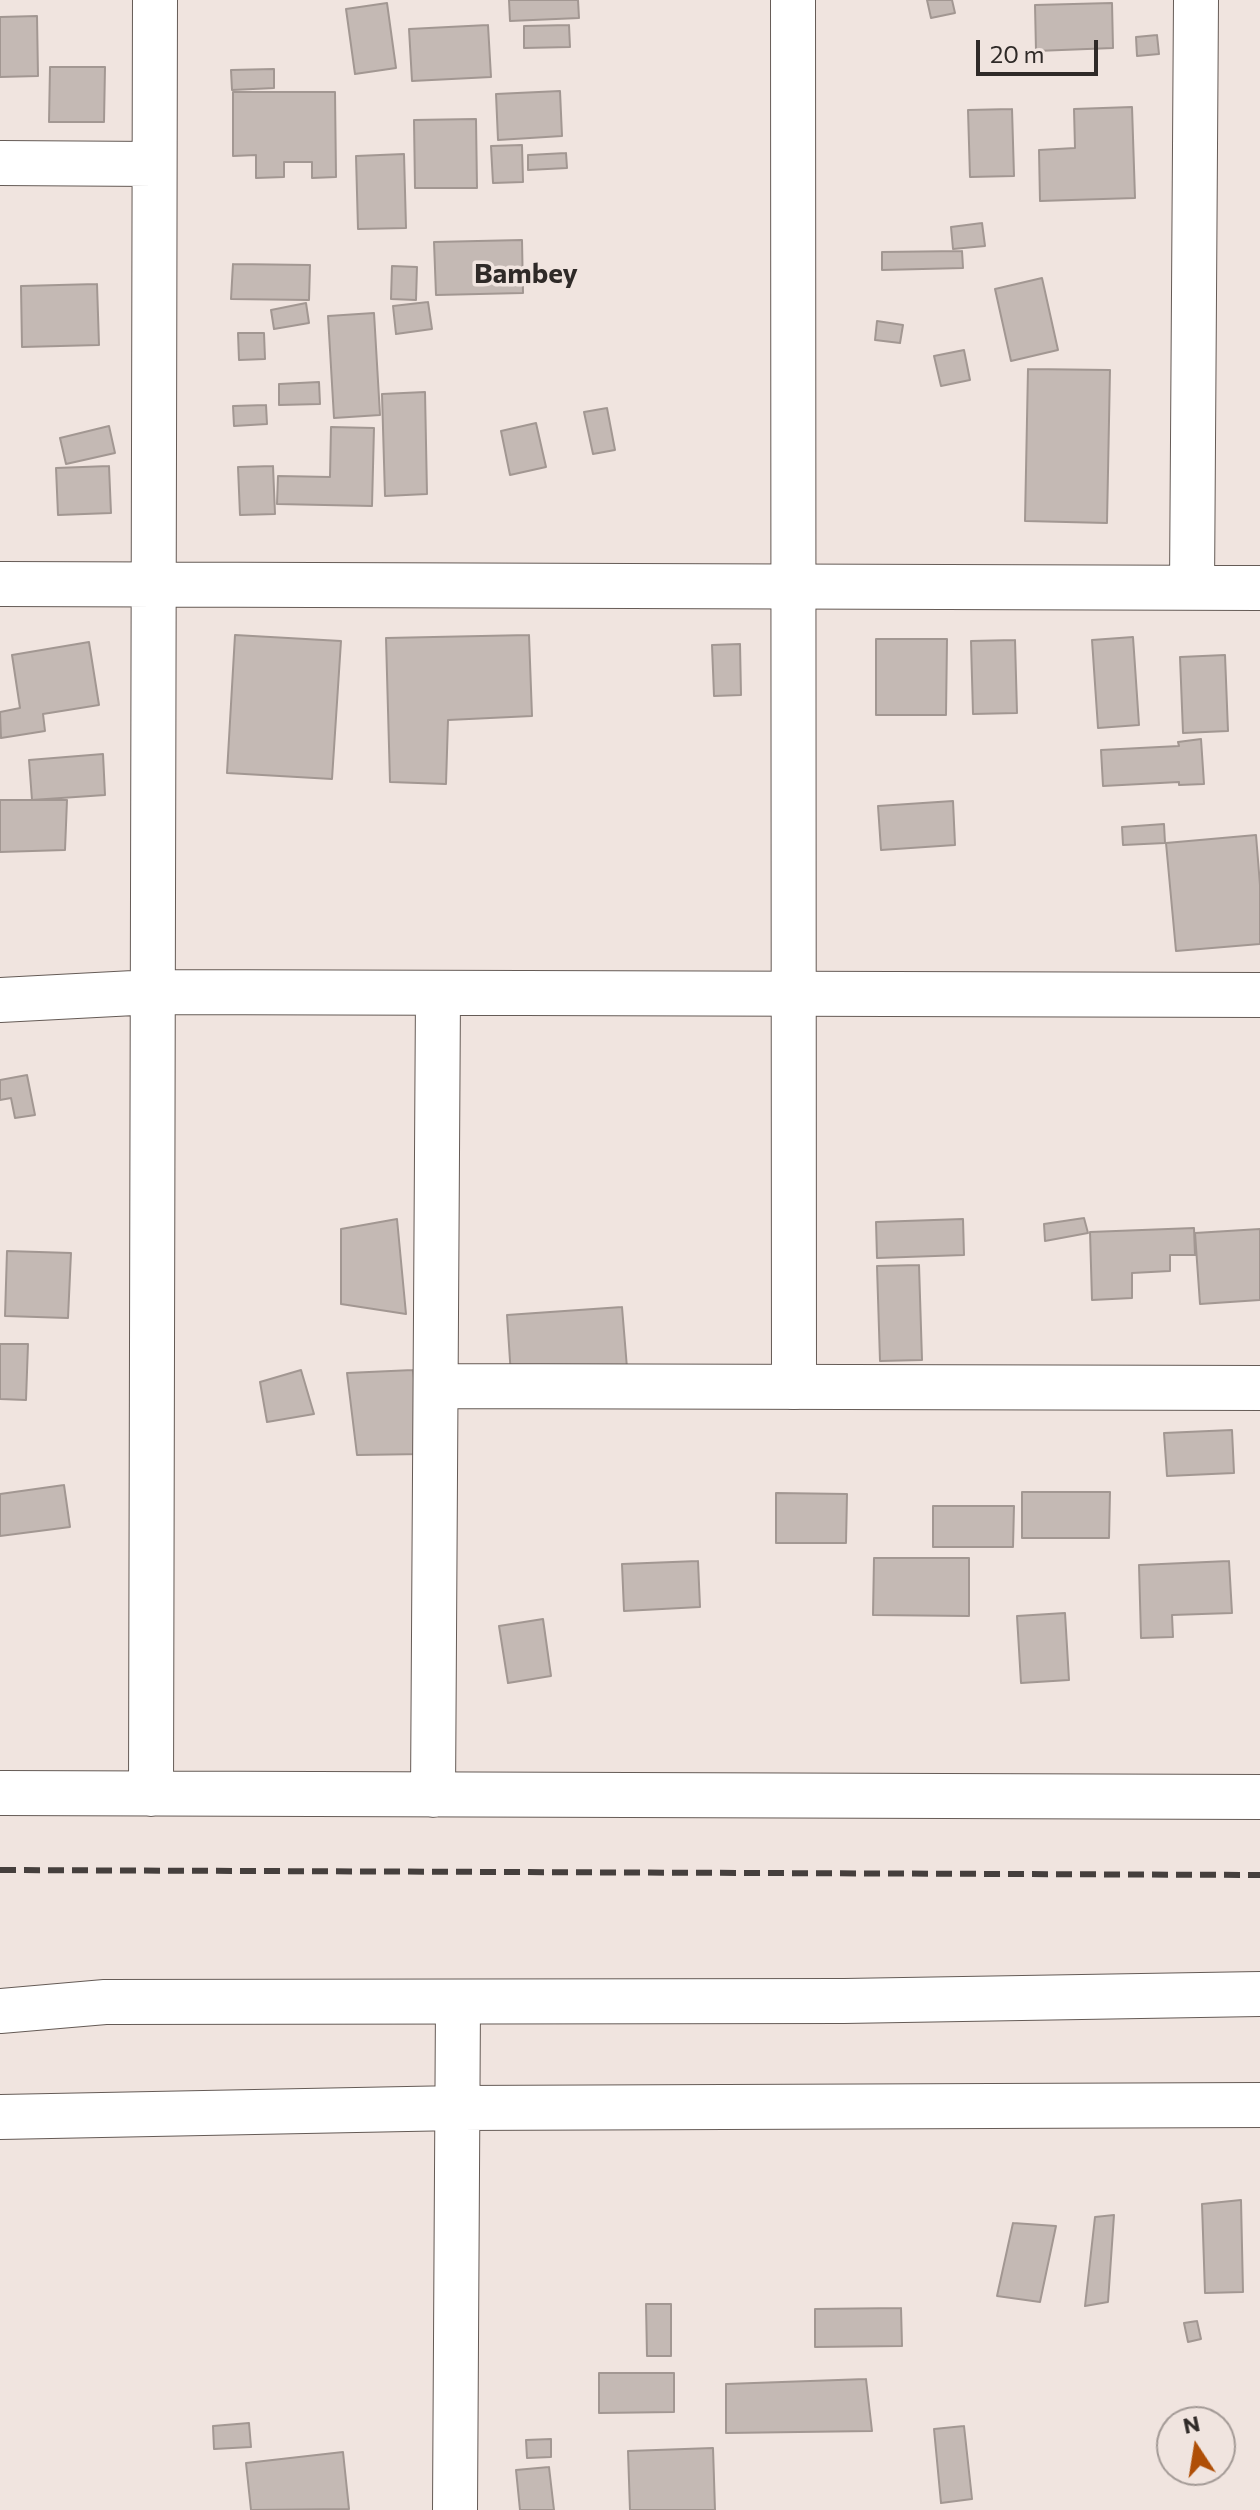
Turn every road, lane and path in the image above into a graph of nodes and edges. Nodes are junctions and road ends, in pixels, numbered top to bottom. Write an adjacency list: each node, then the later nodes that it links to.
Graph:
1 (155, 0): 5 (street)
2 (793, 0): 8 (street)
3 (1196, 0): 9 (street)
4 (0, 163): 5 (street)
5 (154, 164): 7 (street)
6 (0, 584): 7 (street)
7 (153, 584): 8 (street); 11 (street)
8 (793, 587): 9 (street); 13 (street)
9 (1192, 588): 10 (street)
10 (1260, 588)
11 (153, 992): 12 (street); 15 (street); 20 (street)
12 (438, 993): 13 (street); 16 (street)
13 (793, 994): 14 (street); 17 (street)
14 (1260, 995)
15 (0, 1000)
16 (436, 1386): 17 (street); 21 (street)
17 (794, 1387): 18 (street)
18 (1260, 1388)
19 (0, 1793): 20 (street)
20 (151, 1794): 21 (street)
21 (433, 1795): 22 (street)
22 (1260, 1797)
23 (1260, 1994): 24 (street)
24 (458, 2002): 25 (street); 27 (street)
25 (0, 2011)
26 (1260, 2105): 27 (street)
27 (458, 2108): 28 (street); 29 (street)
28 (0, 2117)
29 (455, 2510)

